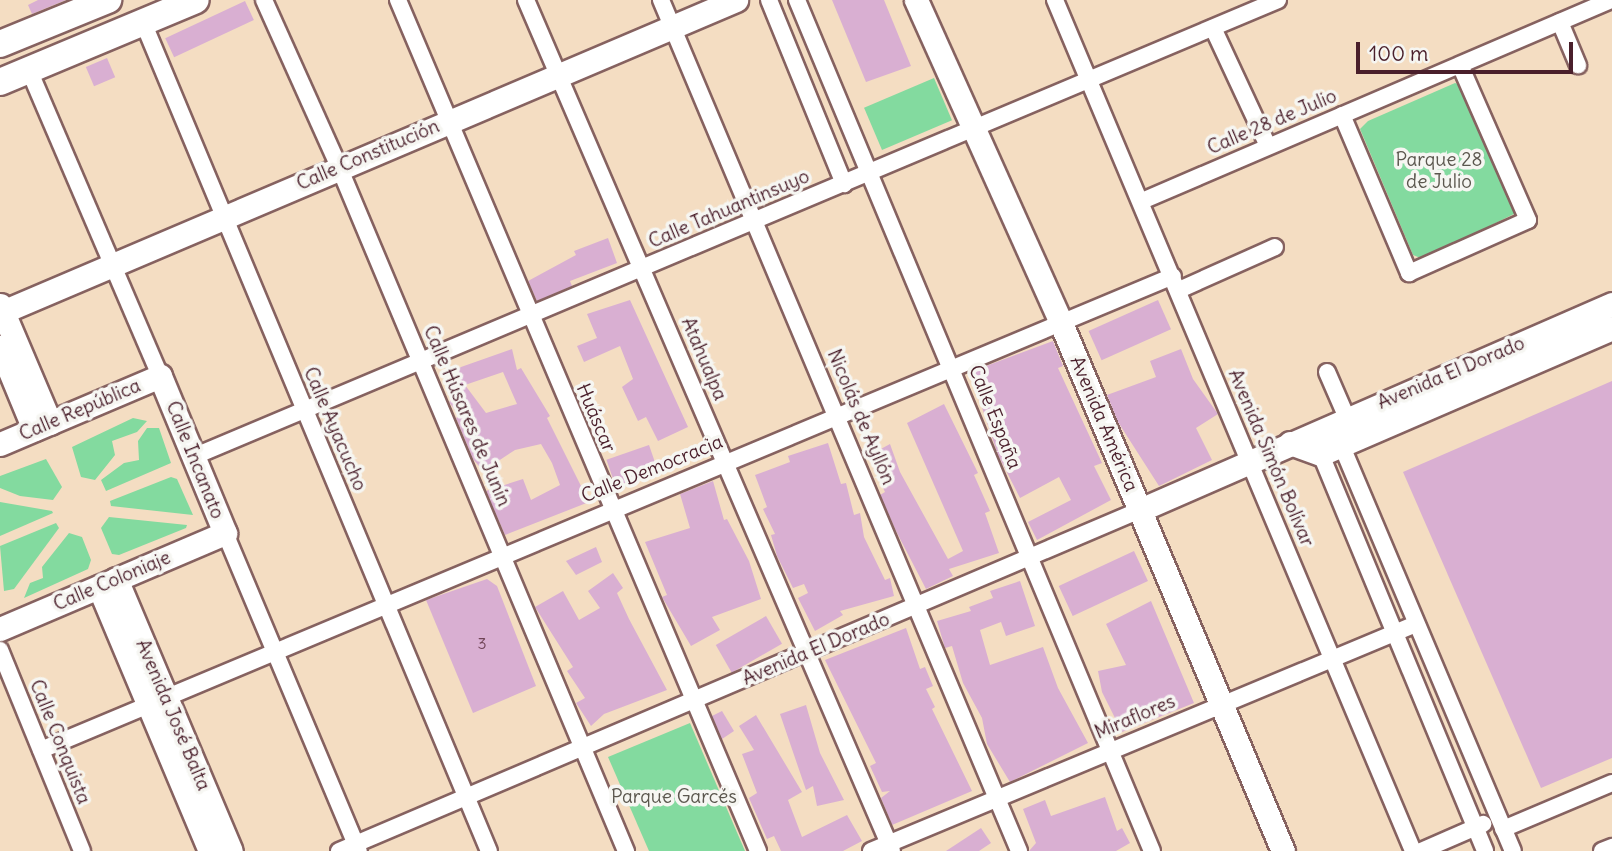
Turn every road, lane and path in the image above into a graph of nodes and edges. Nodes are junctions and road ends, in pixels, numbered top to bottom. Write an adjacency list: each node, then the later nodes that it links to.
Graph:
1 (108, 0): 18 (main road)
2 (196, 0): 14 (main road)
3 (264, 0): 29 (street, Calle Húsares de Junín)
4 (398, 0): 26 (street, Huáscar)
5 (526, 0): 22 (street, Atahualpa)
6 (661, 0): 16 (street, Nicolás de Ayllón)
7 (736, 0): 16 (street, Calle Constitución)
8 (769, 0): 31 (street)
9 (797, 0): 30 (street, Calle España)
10 (916, 0): 27 (street, Avenida América)
11 (1055, 0): 23 (street, Avenida Simón Bolívar)
12 (1278, 0): 17 (street, Calle Tahuantinsuyo)
13 (1611, 0): 15 (street, Calle 28 de Julio)
14 (144, 22): 21 (main road); 33 (street, Calle Ayacucho)
15 (1560, 22): 19 (street, Calle 28 de Julio); 20 (street)
16 (673, 28): 22 (street, Calle Constitución); 34 (street, Nicolás de Ayllón)
17 (1213, 28): 23 (street, Calle Tahuantinsuyo); 28 (street)
18 (0, 44)
19 (1460, 65): 25 (street, Calle 28 de Julio); 25 (street)
20 (1578, 65)
21 (29, 70): 24 (main road); 36 (street, Calle Incanato)
22 (559, 75): 26 (street, Calle Constitución); 37 (street, Atahualpa)
23 (1089, 81): 27 (street, Calle Tahuantinsuyo); 32 (street, Avenida Simón Bolívar)
24 (0, 82)
25 (1342, 115): 28 (street, Calle 28 de Julio)
26 (450, 121): 29 (street, Calle Constitución); 41 (street, Huáscar)
27 (974, 130): 30 (street, Calle Tahuantinsuyo); 42 (street, Avenida América)
28 (1268, 146): 32 (street, Calle 28 de Julio)
29 (339, 167): 33 (street, Calle Constitución); 45 (street, Calle Húsares de Junín)
30 (870, 174): 31 (street, Calle Tahuantinsuyo); 46 (street, Calle España)
31 (844, 184): 34 (street, Calle Tahuantinsuyo)
32 (1142, 201): 38 (street, Avenida Simón Bolívar)
33 (225, 216): 36 (street, Calle Constitución); 49 (street, Calle Ayacucho)
34 (755, 221): 37 (street, Calle Tahuantinsuyo); 50 (street, Nicolás de Ayllón)
35 (1275, 247): 38 (street, Calle Democracia)
36 (112, 264): 40 (street, Calle Constitución); 48 (street, Calle Incanato)
37 (642, 268): 41 (street, Calle Tahuantinsuyo); 55 (street, Atahualpa)
38 (1176, 283): 42 (street, Calle Democracia); 56 (street, Avenida Simón Bolívar)
39 (1612, 304): 52 (street, Avenida El Dorado)
40 (1, 310): 51 (street)
41 (529, 316): 45 (street, Calle Tahuantinsuyo); 57 (street, Huáscar)
42 (1061, 323): 46 (street, Calle Democracia); 58 (street, Avenida América)
43 (1612, 328): 52 (street, Avenida El Dorado)
44 (0, 347): 51 (street)
45 (421, 361): 49 (street, Calle Tahuantinsuyo); 60 (street, Calle Húsares de Junín)
46 (952, 368): 50 (street, Calle Democracia); 61 (street, Calle España)
47 (1327, 372): 52 (street)
48 (160, 376): 51 (street, Calle República); 54 (street, Calle Incanato)
49 (304, 411): 54 (street, Calle Tahuantinsuyo); 63 (street, Calle Ayacucho)
50 (838, 415): 55 (street, Calle Democracia); 64 (street, Nicolás de Ayllón)
51 (42, 426): 53 (street, Calle República)
52 (1331, 435): 56 (street, Avenida El Dorado); 65 (street); 67 (street)
53 (0, 444)
54 (195, 456): 59 (street, Calle Incanato)
55 (725, 461): 57 (street, Calle Democracia); 70 (street, Atahualpa)
56 (1249, 461): 58 (street, Avenida El Dorado); 71 (street, Avenida Simón Bolívar)
57 (612, 507): 60 (street, Calle Democracia); 73 (street, Huáscar)
58 (1140, 510): 61 (street, Avenida El Dorado); 74 (street, Avenida América)
59 (225, 533): 62 (street, Calle Coloniaje); 69 (street, Calle Incanato)
60 (502, 555): 63 (street, Calle Democracia); 75 (street, Calle Húsares de Junín)
61 (1030, 557): 64 (street, Avenida El Dorado); 77 (street, Calle España)
62 (107, 583): 66 (street, Calle Coloniaje); 72 (street, Avenida José Balta)
63 (387, 604): 69 (street, Calle Democracia); 79 (street, Calle Ayacucho)
64 (918, 605): 70 (street, Avenida El Dorado); 80 (street, Nicolás de Ayllón)
65 (1416, 624): 67 (street, Miraflores); 81 (street)
66 (0, 629)
67 (1394, 632): 71 (street, Miraflores); 82 (street)
68 (0, 650): 76 (street, Calle Conquista)
69 (274, 651): 72 (street, Calle Democracia); 84 (street, Calle Incanato)
70 (805, 654): 73 (street, Avenida El Dorado); 85 (street, Atahualpa)
71 (1332, 658): 74 (street, Miraflores); 97 (street, Avenida Simón Bolívar)
72 (157, 700): 76 (street, Calle Democracia); 87 (street, Avenida José Balta); 88 (street, Avenida José Balta)
73 (694, 702): 75 (street, Avenida El Dorado); 92 (street, Huáscar)
74 (1222, 704): 77 (street, Miraflores); 96 (street, Avenida América)
75 (583, 748): 79 (street, Avenida El Dorado); 91 (street, Calle Húsares de Junín)
76 (41, 750): 86 (street, Calle Conquista)
77 (1109, 751): 80 (street, Miraflores); 95 (street, Calle España)
78 (1612, 783): 81 (street)
79 (467, 797): 84 (street, Avenida El Dorado); 90 (street, Calle Ayacucho)
80 (998, 798): 85 (street, Miraflores); 94 (street, Nicolás de Ayllón)
81 (1501, 824): 82 (street); 100 (street)
82 (1476, 828): 98 (street); 99 (street)
83 (1612, 846): 101 (street)
84 (357, 847): 89 (street, Avenida El Dorado)
85 (891, 847): 93 (street, Miraflores)
86 (82, 851)
87 (210, 851)
88 (231, 851)
89 (339, 851)
90 (489, 851)
91 (626, 851)
92 (758, 851)
93 (871, 851)
94 (1019, 851)
95 (1152, 851)
96 (1283, 851)
97 (1413, 851)
98 (1421, 851)
99 (1485, 851)
100 (1513, 851)
101 (1602, 851)

